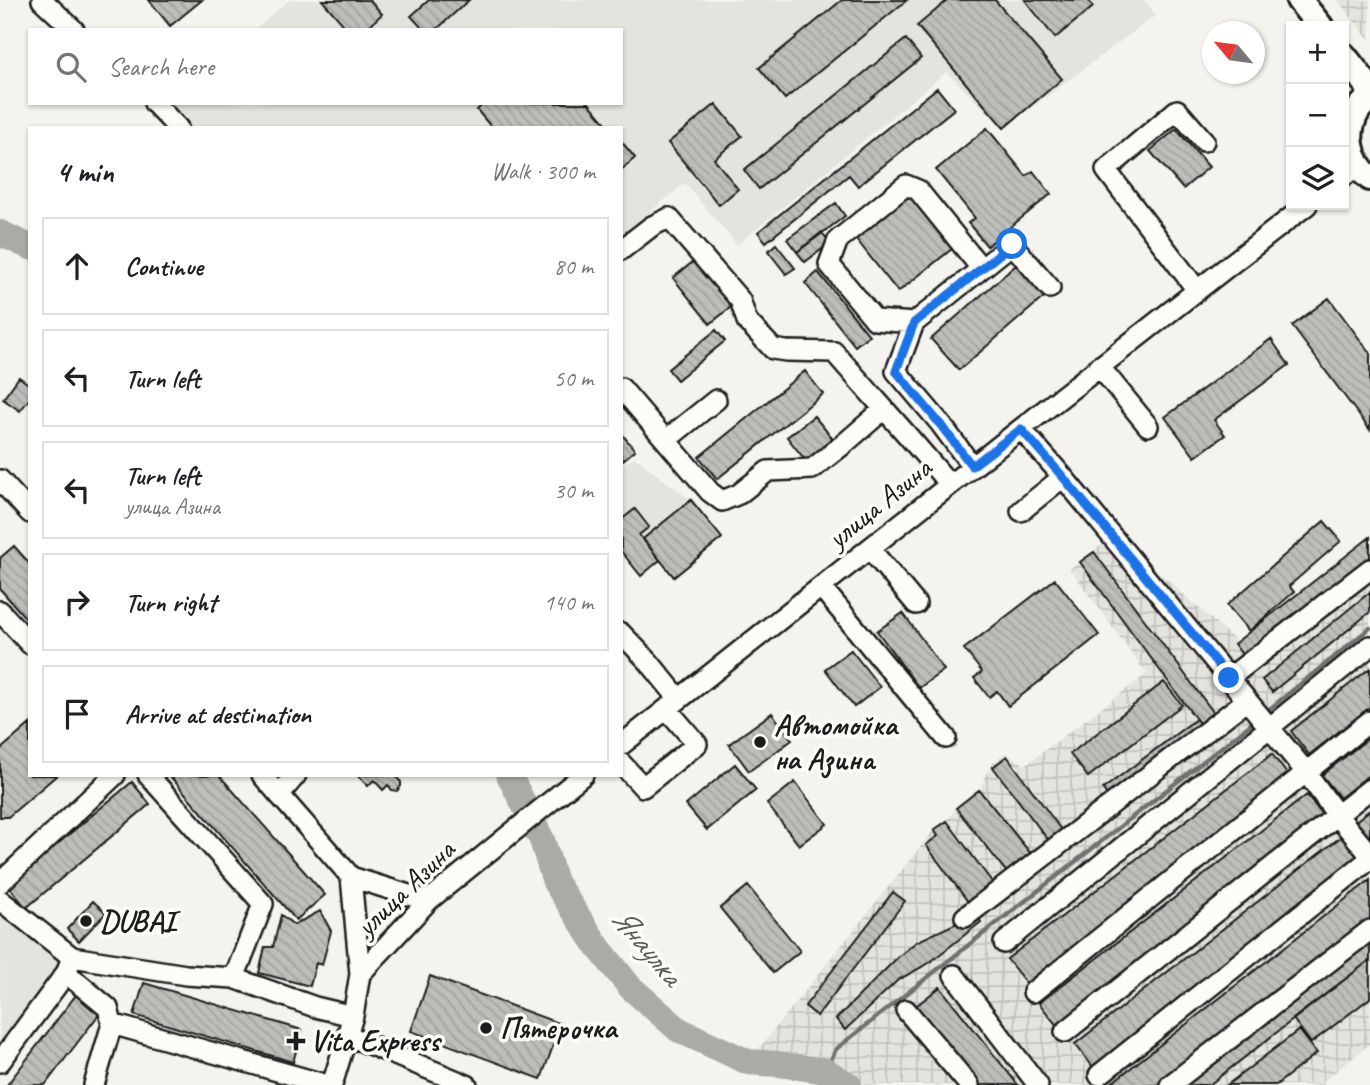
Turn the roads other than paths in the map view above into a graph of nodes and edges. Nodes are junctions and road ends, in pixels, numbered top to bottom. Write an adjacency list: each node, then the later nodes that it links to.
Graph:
1 (41, 0): 4 (street)
2 (1299, 0): 3 (main road)
3 (1316, 21)
4 (72, 28)
5 (1349, 62): 6 (main road)
6 (1370, 89)
7 (1370, 97): 11 (main road)
8 (156, 105): 9 (street)
9 (176, 126)
10 (1204, 141): 16 (street)
11 (1357, 173)
12 (1301, 210): 16 (street, улица Азина)
13 (623, 248): 21 (street)
14 (981, 268): 15 (street); 17 (street); 17 (street)
15 (1050, 288)
16 (1197, 290): 18 (street, улица Азина)
17 (914, 323): 25 (street)
18 (1099, 366): 22 (street); 23 (street, улица Азина)
19 (623, 390): 24 (street)
20 (716, 400): 24 (street)
21 (883, 410): 24 (street); 28 (street)
22 (1148, 426)
23 (1021, 429): 25 (street, улица Азина); 26 (street)
24 (666, 440)
25 (972, 466): 28 (street, улица Азина)
26 (1063, 477): 30 (street); 39 (street)
27 (0, 480): 29 (street)
28 (949, 484): 31 (street, улица Азина)
29 (28, 511)
30 (1021, 512)
31 (870, 549): 33 (street, улица Азина); 34 (street)
32 (1370, 569): 39 (street)
33 (822, 587): 41 (street, улица Азина); 44 (street)
34 (916, 604)
35 (0, 611): 37 (street)
36 (623, 635): 41 (street)
37 (28, 642)
38 (1370, 646): 43 (street)
39 (1229, 678): 40 (street)
40 (1247, 700): 43 (street); 61 (street)
41 (673, 704): 45 (street, улица Азина); 46 (street)
42 (1370, 721): 47 (street)
43 (1269, 728): 47 (street); 63 (street)
44 (946, 738)
45 (623, 743)
46 (623, 765)
47 (1306, 772): 55 (street); 68 (street)
48 (113, 777): 58 (street)
49 (150, 777): 67 (street)
50 (264, 777): 54 (street)
51 (294, 777): 54 (street)
52 (581, 777): 60 (street, улица Азина)
53 (1370, 789): 55 (street)
54 (279, 795): 57 (street)
55 (1337, 815): 56 (street); 72 (street)
56 (1370, 857): 74 (street)
57 (351, 877): 60 (street); 65 (street)
58 (0, 883)
59 (0, 900): 64 (street)
60 (428, 901): 65 (street, улица Азина)
61 (965, 917)
62 (1370, 930): 80 (street)
63 (1004, 943)
64 (69, 965): 67 (street); 70 (street); 73 (street)
65 (360, 974): 71 (street, улица Азина)
66 (954, 975): 79 (street)
67 (234, 978): 71 (street)
68 (1033, 992)
69 (906, 1010): 78 (street)
70 (112, 1024): 75 (street); 76 (street)
71 (350, 1026): 76 (street, улица Азина); 77 (street)
72 (1065, 1032)
73 (0, 1062)
74 (1099, 1075)
75 (94, 1085)
76 (330, 1085)
77 (467, 1085)
78 (969, 1085)
79 (1038, 1085)
80 (1170, 1085)

